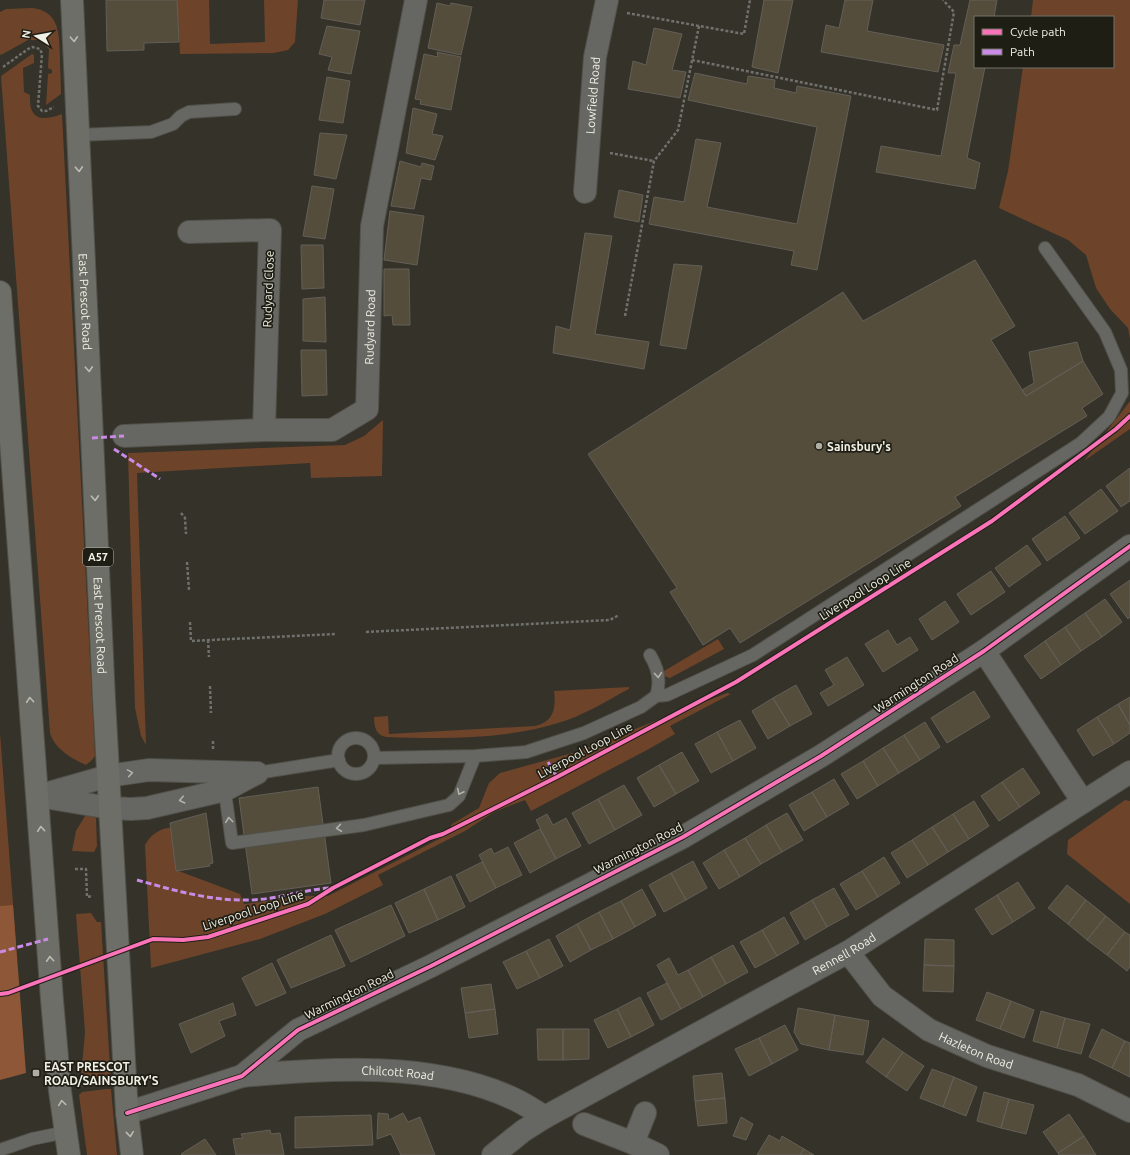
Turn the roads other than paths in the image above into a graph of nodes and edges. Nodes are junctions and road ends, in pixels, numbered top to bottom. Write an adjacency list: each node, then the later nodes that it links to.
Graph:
1 (72, 0): 5 (highway, East Prescot Road / A57, one-way to 5)
2 (416, 0): 10 (street, Rudyard Road)
3 (606, 5): 6 (street, Lowfield Road)
4 (235, 109): 5 (lane)
5 (78, 135): 21 (highway, East Prescot Road / A57, one-way to 21)
6 (585, 192)
7 (189, 232): 10 (street, Rudyard Close)
8 (1045, 248): 15 (lane)
9 (0, 292): 23 (highway, one-way to 9)
10 (264, 430): 11 (street, Rudyard Road)
11 (124, 436)
12 (1130, 546): 13 (street, Warmington Road)
13 (984, 651): 24 (street); 27 (street, Warmington Road)
14 (650, 655): 15 (lane, one-way to 15)
15 (656, 696): 16 (lane)
16 (474, 756): 17 (lane); 22 (lane, one-way to 22)
17 (374, 758): 18 (lane); 18 (lane)
18 (338, 760): 20 (lane)
19 (1130, 772): 24 (street, Rennell Road)
20 (257, 773): 22 (street)
21 (108, 776): 22 (street, one-way to 22); 23 (street); 25 (highway, East Prescot Road / A57)
22 (224, 780): 25 (street, one-way to 25)
23 (38, 796): 25 (street); 33 (highway, one-way to 23)
24 (1083, 802): 26 (street, Rennell Road)
25 (110, 808): 29 (highway, East Prescot Road / A57)
26 (848, 952): 28 (street, Hazleton Road); 31 (street, Rennell Road)
27 (242, 1076): 29 (street, Warmington Road); 31 (street, Chilcott Road)
28 (1130, 1111)
29 (127, 1113): 37 (highway, East Prescot Road / A57, one-way to 37)
30 (646, 1113): 34 (street)
31 (545, 1117): 38 (street, Rennell Road)
32 (584, 1124): 34 (street)
33 (66, 1132): 35 (lane); 36 (highway)
34 (633, 1143): 39 (street)
35 (0, 1150)
36 (69, 1155)
37 (132, 1155)
38 (493, 1155)
39 (658, 1155)

